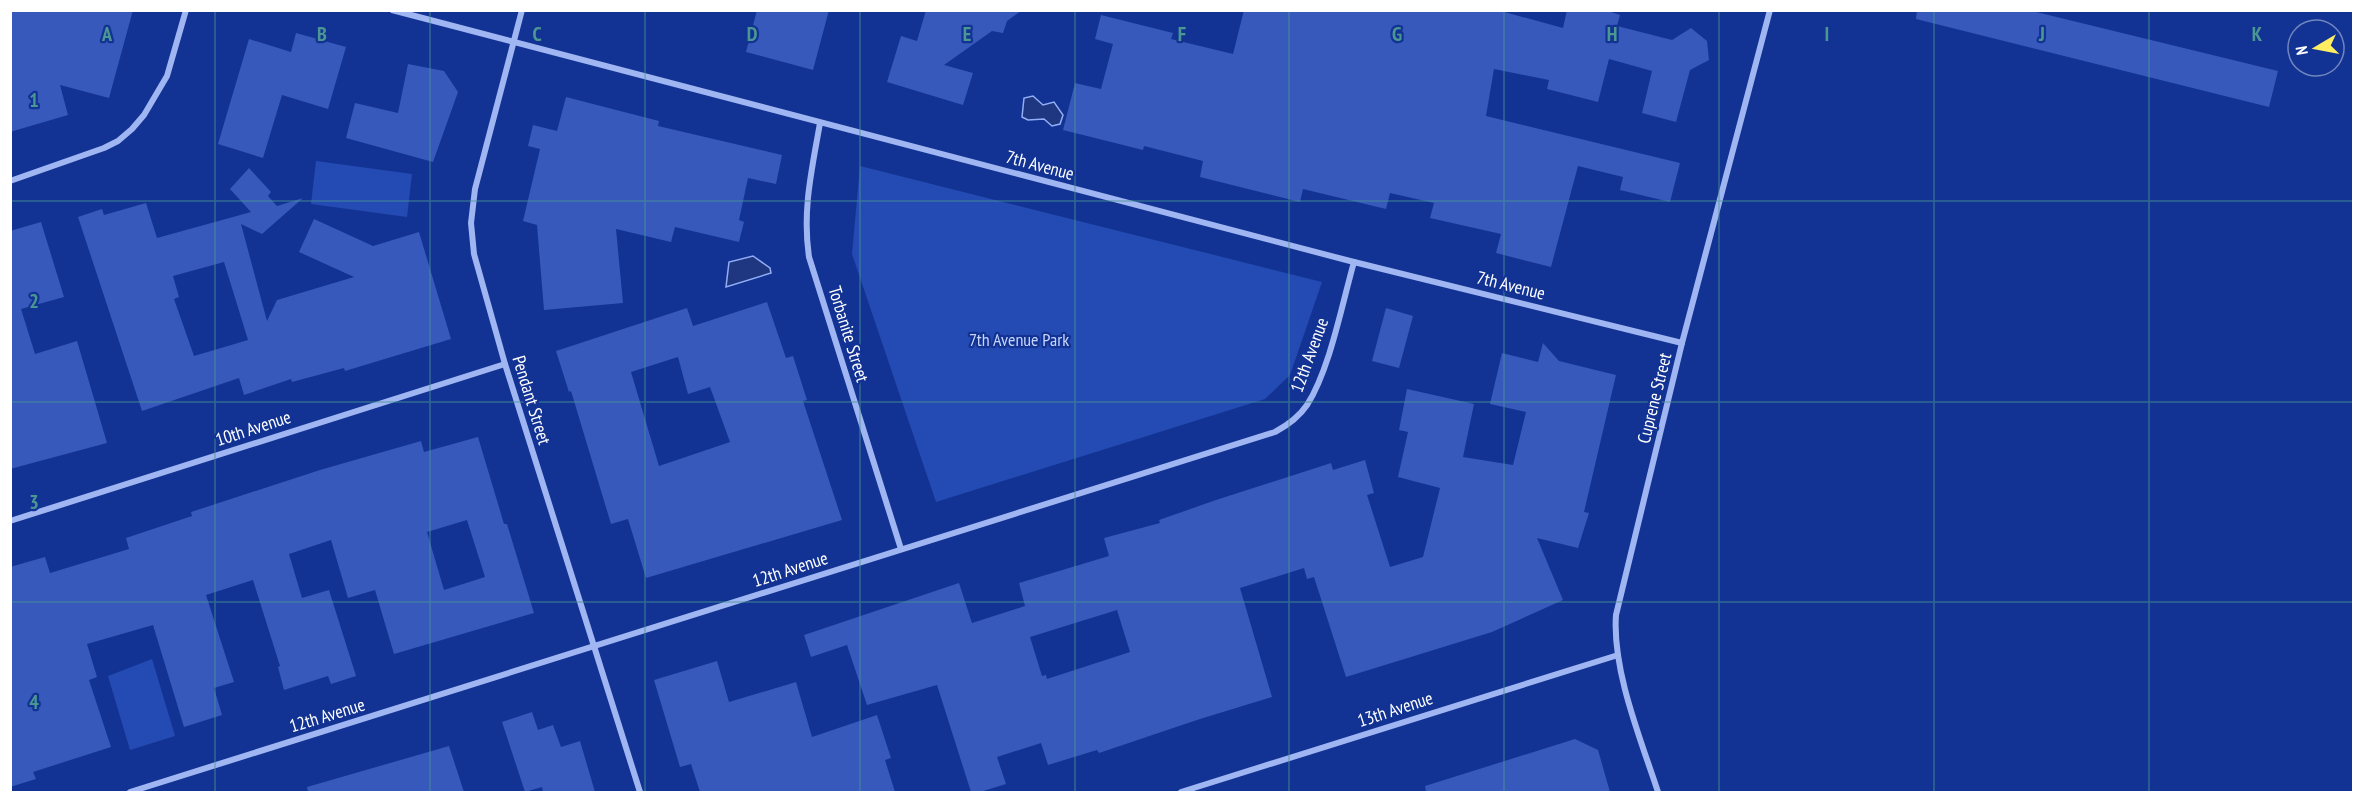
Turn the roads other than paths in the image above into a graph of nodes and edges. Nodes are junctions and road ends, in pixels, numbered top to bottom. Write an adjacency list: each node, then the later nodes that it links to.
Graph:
1 (186, 10): 7 (street)
2 (392, 10): 5 (street, 7th Avenue)
3 (522, 10): 5 (street, Pendant Street)
4 (1770, 10): 9 (street, Cuprene Street)
5 (513, 42): 6 (street, 7th Avenue); 10 (street, Pendant Street)
6 (820, 123): 8 (street, 7th Avenue); 12 (street, Torbanite Street)
7 (10, 181)
8 (1354, 262): 9 (street, 7th Avenue); 12 (street, 12th Avenue)
9 (1682, 343): 14 (street, Cuprene Street)
10 (505, 364): 11 (street, 10th Avenue); 13 (street, Pendant Street)
11 (10, 521)
12 (901, 549): 13 (street, 12th Avenue)
13 (593, 647): 15 (street, 12th Avenue); 16 (street, Pendant Street)
14 (1618, 655): 17 (street, 13th Avenue); 18 (street, Cuprene Street)
15 (130, 792)
16 (640, 792)
17 (1181, 792)
18 (1658, 792)

